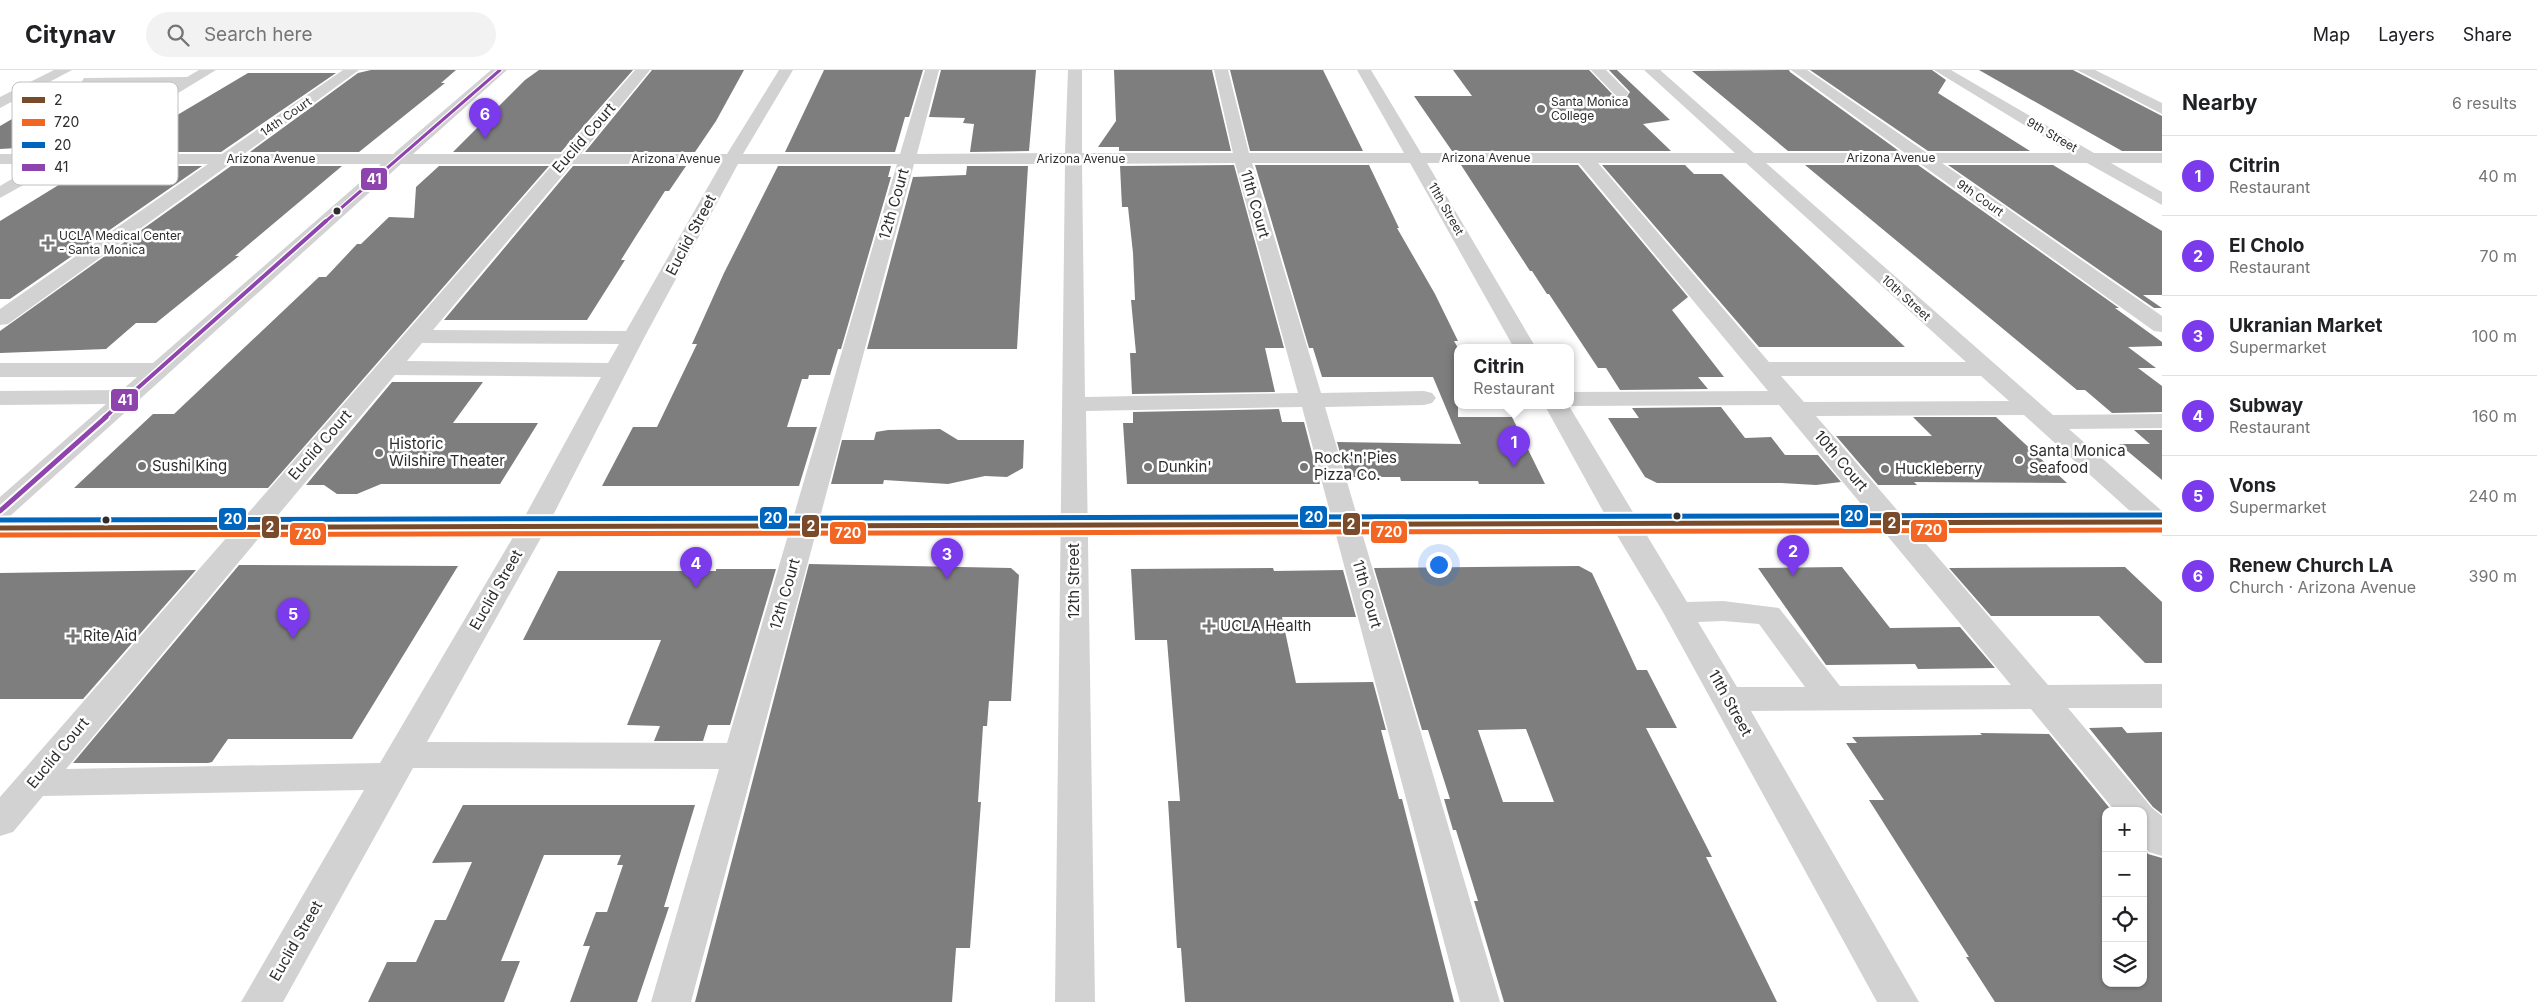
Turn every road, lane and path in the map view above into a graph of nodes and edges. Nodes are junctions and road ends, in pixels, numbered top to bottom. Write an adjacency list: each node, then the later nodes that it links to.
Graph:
1 (65, 70): 18 (street)
2 (209, 70): 17 (street)
3 (352, 70): 33 (street, 14th Court)
4 (500, 70): 37 (street)
5 (643, 70): 34 (street, Euclid Court)
6 (786, 70): 35 (street, Euclid Street)
7 (932, 70): 36 (street, 12th Court)
8 (1075, 70): 24 (street, 12th Street)
9 (1221, 70): 25 (street, 11th Court)
10 (1364, 70): 26 (street, 11th Street)
11 (1598, 70): 20 (street)
12 (1651, 70): 28 (street, 10th Street)
13 (1798, 70): 29 (street, 9th Court)
14 (1941, 70): 30 (street, 9th Street)
15 (2084, 70): 23 (street)
16 (88, 81): 17 (street)
17 (190, 81): 19 (street)
18 (41, 82)
19 (178, 88)
20 (1621, 93)
21 (12, 97): 22 (street)
22 (0, 103)
23 (2162, 109)
24 (1073, 158): 25 (street, Arizona Avenue); 36 (street, Arizona Avenue); 57 (street, 12th Street)
25 (1242, 158): 26 (street, Arizona Avenue); 56 (street, 11th Court)
26 (1417, 158): 27 (street, Arizona Avenue); 45 (street, 11th Street)
27 (1584, 158): 28 (street, Arizona Avenue); 47 (street, 10th Court)
28 (1750, 158): 29 (street, Arizona Avenue); 48 (street, 10th Street)
29 (1924, 158): 30 (street, Arizona Avenue); 42 (street, 9th Court)
30 (2091, 158): 31 (street, Arizona Avenue); 40 (street, 9th Street)
31 (2162, 158)
32 (178, 159): 33 (street, Arizona Avenue)
33 (226, 159): 37 (street, Arizona Avenue); 41 (street, 14th Court)
34 (566, 159): 35 (street, Arizona Avenue); 37 (street, Arizona Avenue); 43 (street, Euclid Court)
35 (733, 159): 36 (street, Arizona Avenue); 44 (street, Euclid Street)
36 (907, 159): 70 (street, 12th Court)
37 (396, 160): 50 (street)
38 (14, 185): 39 (street)
39 (0, 193)
40 (2162, 200)
41 (0, 319)
42 (2162, 326)
43 (416, 336): 44 (street); 46 (street, Euclid Court)
44 (633, 338): 51 (street, Euclid Street)
45 (1523, 344)
46 (386, 368): 51 (street); 68 (street, Euclid Court)
47 (1763, 369): 48 (street); 58 (street, 10th Court)
48 (1986, 369): 60 (street, 10th Street)
49 (0, 370): 50 (street)
50 (160, 370): 52 (street)
51 (618, 370): 69 (street, Euclid Street)
52 (129, 397): 53 (street); 62 (street)
53 (0, 398)
54 (1424, 398): 56 (street)
55 (1574, 399): 58 (street)
56 (1311, 400): 57 (street); 66 (street, 11th Court)
57 (1074, 404): 67 (street, 12th Street)
58 (1792, 404): 60 (street); 64 (street, 10th Court)
59 (1559, 409): 63 (street, 11th Street)
60 (2037, 415): 61 (street); 65 (street, 10th Street)
61 (2162, 421)
62 (0, 511)
63 (1623, 522): 64 (main road); 66 (main road); 72 (street, 11th Street)
64 (1893, 522): 65 (main road); 73 (street, 10th Court)
65 (2161, 523)
66 (1348, 524): 67 (main road); 87 (street, 11th Court)
67 (1074, 525): 70 (main road); 86 (street, 12th Street)
68 (250, 527): 69 (main road); 71 (main road); 79 (street, Euclid Court)
69 (533, 527): 70 (main road); 78 (street, Euclid Street)
70 (803, 527): 77 (street, 12th Court)
71 (0, 528)
72 (1678, 612): 75 (street, 11th Street); 76 (street)
73 (2040, 696): 74 (street); 76 (street); 80 (street, 10th Court)
74 (2162, 696)
75 (1727, 698): 76 (street); 88 (street, 11th Street)
76 (1831, 698)
77 (740, 756): 78 (street); 85 (street, 12th Court)
78 (396, 766): 79 (street); 84 (street, Euclid Street)
79 (32, 783): 81 (street, Euclid Court)
80 (2133, 807)
81 (0, 822)
82 (2147, 824): 83 (street)
83 (2162, 841)
84 (261, 1002)
85 (671, 1002)
86 (1075, 1002)
87 (1480, 1002)
88 (1899, 1002)

